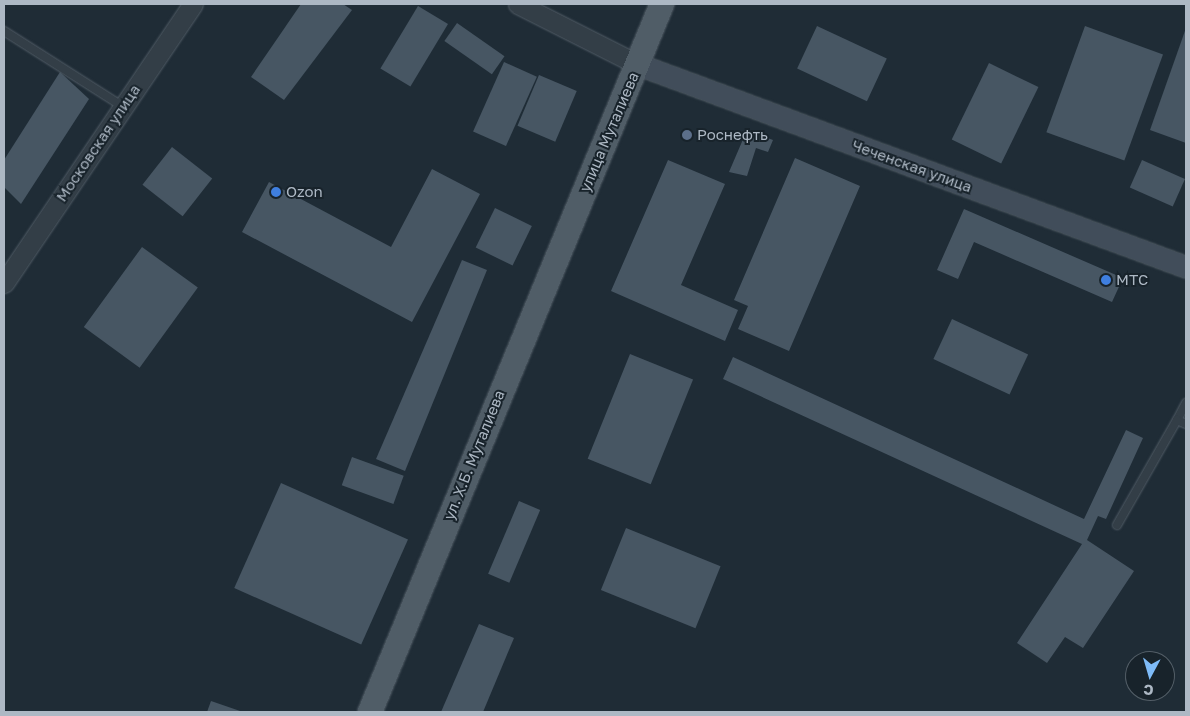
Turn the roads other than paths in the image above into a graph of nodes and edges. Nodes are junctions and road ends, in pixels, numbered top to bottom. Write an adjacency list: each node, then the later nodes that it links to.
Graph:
1 (193, 4): 6 (street, Московская улица)
2 (518, 4): 5 (street)
3 (662, 4): 5 (main road)
4 (4, 30): 6 (lane)
5 (637, 64): 7 (main road, улица Муталиева); 8 (main road, Чеченская улица)
6 (123, 106): 9 (street, Московская улица)
7 (581, 199): 14 (main road, ул. Х.Б. Муталиева)
8 (1186, 267)
9 (4, 283)
10 (1186, 403): 11 (lane)
11 (1177, 420): 12 (lane); 13 (lane)
12 (1186, 424)
13 (1117, 525)
14 (370, 712)

